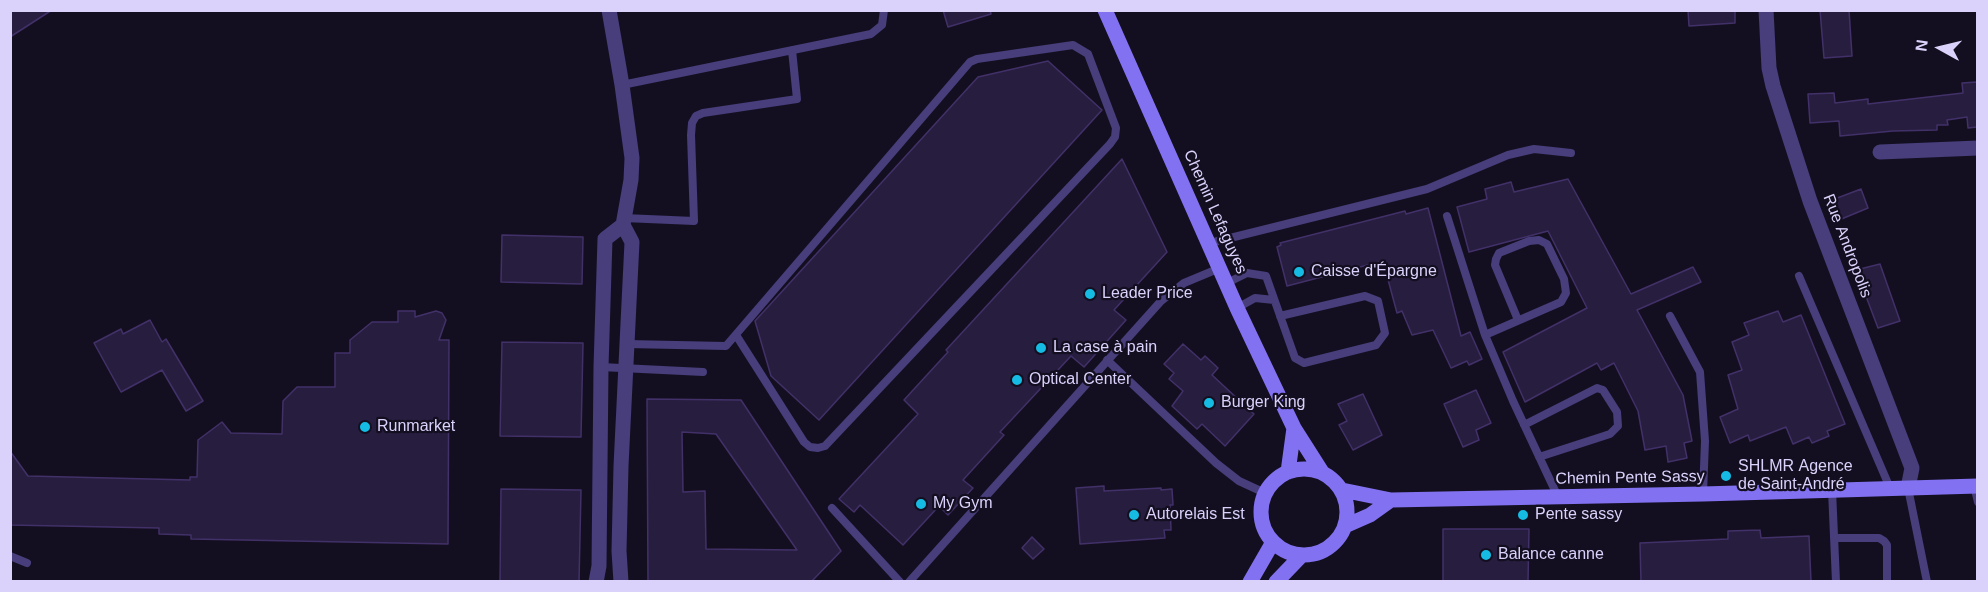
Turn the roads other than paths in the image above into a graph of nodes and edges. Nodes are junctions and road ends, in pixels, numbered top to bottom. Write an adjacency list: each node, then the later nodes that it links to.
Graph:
1 (609, 10): 6 (street)
2 (885, 10): 5 (lane)
3 (1105, 10): 12 (main road, Chemin Lefaguyes)
4 (1766, 10): 35 (street, Rue Andropolis)
5 (792, 50): 6 (lane); 11 (lane)
6 (622, 85): 11 (street)
7 (1977, 148): 8 (street)
8 (1880, 152)
9 (1571, 153): 12 (lane)
10 (1447, 216): 22 (lane)
11 (623, 222): 23 (street); 25 (street)
12 (1210, 243): 13 (main road, Chemin Lefaguyes)
13 (1220, 268): 15 (main road, Chemin Lefaguyes); 24 (lane)
14 (1800, 276): 34 (lane)
15 (1227, 283): 16 (lane); 17 (main road, Chemin Lefaguyes)
16 (1274, 300): 17 (lane); 18 (lane)
17 (1238, 308): 29 (main road, Chemin Lefaguyes)
18 (1280, 316): 18 (lane)
19 (1670, 316): 39 (lane)
20 (1518, 320): 20 (lane); 22 (lane)
21 (735, 335): 21 (lane); 23 (lane)
22 (1485, 335): 28 (lane)
23 (627, 344): 26 (street)
24 (1107, 360): 38 (lane); 53 (lane)
25 (601, 367): 26 (lane); 50 (street)
26 (626, 368): 27 (lane); 51 (street)
27 (703, 372)
28 (1524, 425): 30 (lane); 30 (lane)
29 (1294, 428): 31 (main road); 32 (main road, Chemin Lefaguyes)
30 (1539, 457): 40 (lane)
31 (1288, 472): 32 (main road); 38 (main road)
32 (1322, 472): 36 (main road)
33 (1976, 486): 35 (main road, Chemin Pente Sassy); 42 (lane)
34 (1890, 488): 35 (main road, Chemin Pente Sassy); 37 (main road, Chemin Pente Sassy)
35 (1908, 488): 58 (lane)
36 (1342, 490): 41 (main road, Chemin Pente Sassy); 44 (main road)
37 (1832, 490): 39 (main road, Chemin Pente Sassy); 45 (lane)
38 (1265, 493): 46 (main road)
39 (1703, 494): 40 (main road, Chemin Pente Sassy)
40 (1558, 497): 41 (main road, Chemin Pente Sassy)
41 (1391, 500): 44 (main road)
42 (1977, 502)
43 (832, 508): 52 (lane)
44 (1345, 526): 48 (main road)
45 (1834, 538): 56 (lane); 57 (lane)
46 (1273, 542): 48 (main road); 54 (main road)
47 (10, 556): 49 (lane)
48 (1301, 556): 55 (main road)
49 (27, 563)
50 (596, 582)
51 (621, 582)
52 (900, 582)
53 (909, 582)
54 (1250, 582)
55 (1276, 582)
56 (1836, 582)
57 (1887, 582)
58 (1928, 582)

